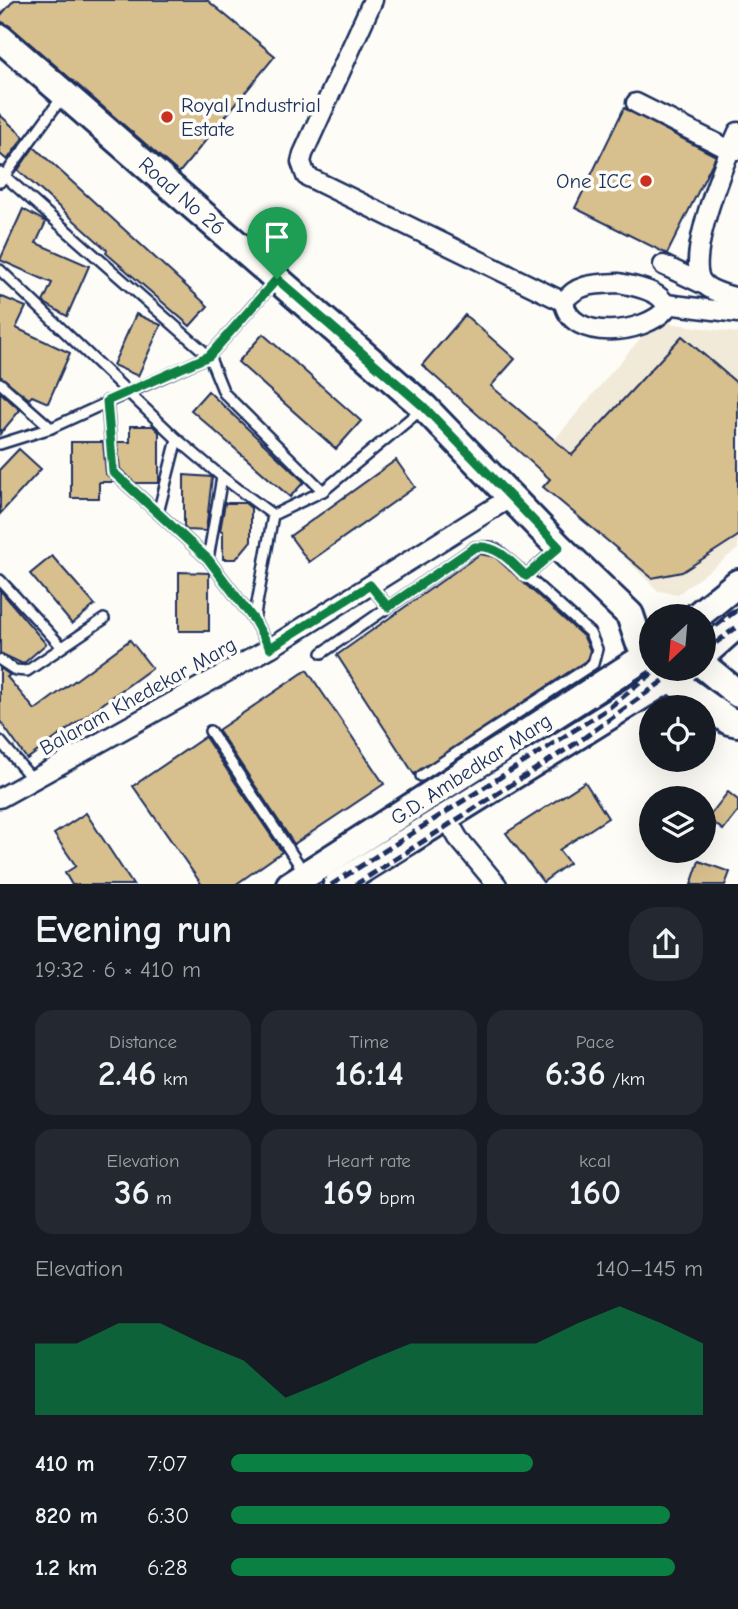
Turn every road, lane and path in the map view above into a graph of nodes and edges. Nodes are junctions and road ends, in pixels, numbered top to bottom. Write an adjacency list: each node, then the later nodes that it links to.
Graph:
1 (373, 0): 13 (street)
2 (0, 38): 3 (street, Road No 26)
3 (64, 93): 7 (lane); 11 (street, Road No 26)
4 (636, 103): 6 (street)
5 (738, 132): 6 (street)
6 (734, 150): 10 (street)
7 (1, 177): 16 (lane)
8 (664, 261): 10 (street)
9 (0, 270): 18 (lane)
10 (699, 276): 12 (street)
11 (277, 279): 16 (lane); 20 (street, Road No 26)
12 (738, 298)
13 (564, 302): 14 (street); 14 (street)
14 (666, 304): 15 (street)
15 (738, 313)
16 (209, 356): 18 (lane); 27 (lane)
17 (0, 383): 21 (lane)
18 (126, 392): 19 (lane); 24 (lane)
19 (107, 401): 21 (lane); 29 (lane)
20 (424, 407): 27 (lane); 28 (street, Road No 26)
21 (51, 428): 23 (lane)
22 (0, 431): 23 (lane)
23 (9, 439): 25 (lane)
24 (177, 439): 26 (lane); 29 (lane)
25 (0, 444)
26 (222, 477): 30 (lane); 32 (lane)
27 (323, 491): 30 (lane)
28 (511, 497): 31 (street, Road No 26); 36 (street, Balaram Khedekar Marg)
29 (158, 513): 32 (lane)
30 (274, 515): 41 (lane)
31 (559, 547): 33 (lane); 39 (street, Road No 26)
32 (208, 559): 41 (lane)
33 (526, 576): 38 (lane); 56 (lane)
34 (0, 580): 44 (lane)
35 (738, 583): 37 (street)
36 (370, 585): 38 (lane); 45 (street, Balaram Khedekar Marg)
37 (713, 604)
38 (388, 607): 46 (lane)
39 (639, 617)
40 (104, 619): 44 (lane)
41 (254, 620): 45 (lane)
42 (738, 624): 43 (street)
43 (716, 643)
44 (62, 647): 47 (lane)
45 (270, 648): 57 (street, Balaram Khedekar Marg)
46 (322, 653)
47 (0, 660)
48 (639, 674): 56 (street, G.D. Ambedkar Marg)
49 (716, 676): 52 (street)
50 (639, 677): 59 (street, G.D. Ambedkar Marg)
51 (683, 681): 53 (street)
52 (738, 694)
53 (738, 723)
54 (210, 731): 60 (lane)
55 (0, 741): 57 (lane)
56 (475, 754): 59 (street, G.D. Ambedkar Marg)
57 (33, 780): 58 (street, Balaram Khedekar Marg)
58 (0, 798)
59 (431, 805): 60 (street, G.D. Ambedkar Marg); 61 (street, G.D. Ambedkar Marg); 62 (street)
60 (298, 880)
61 (337, 884)
62 (497, 884)

